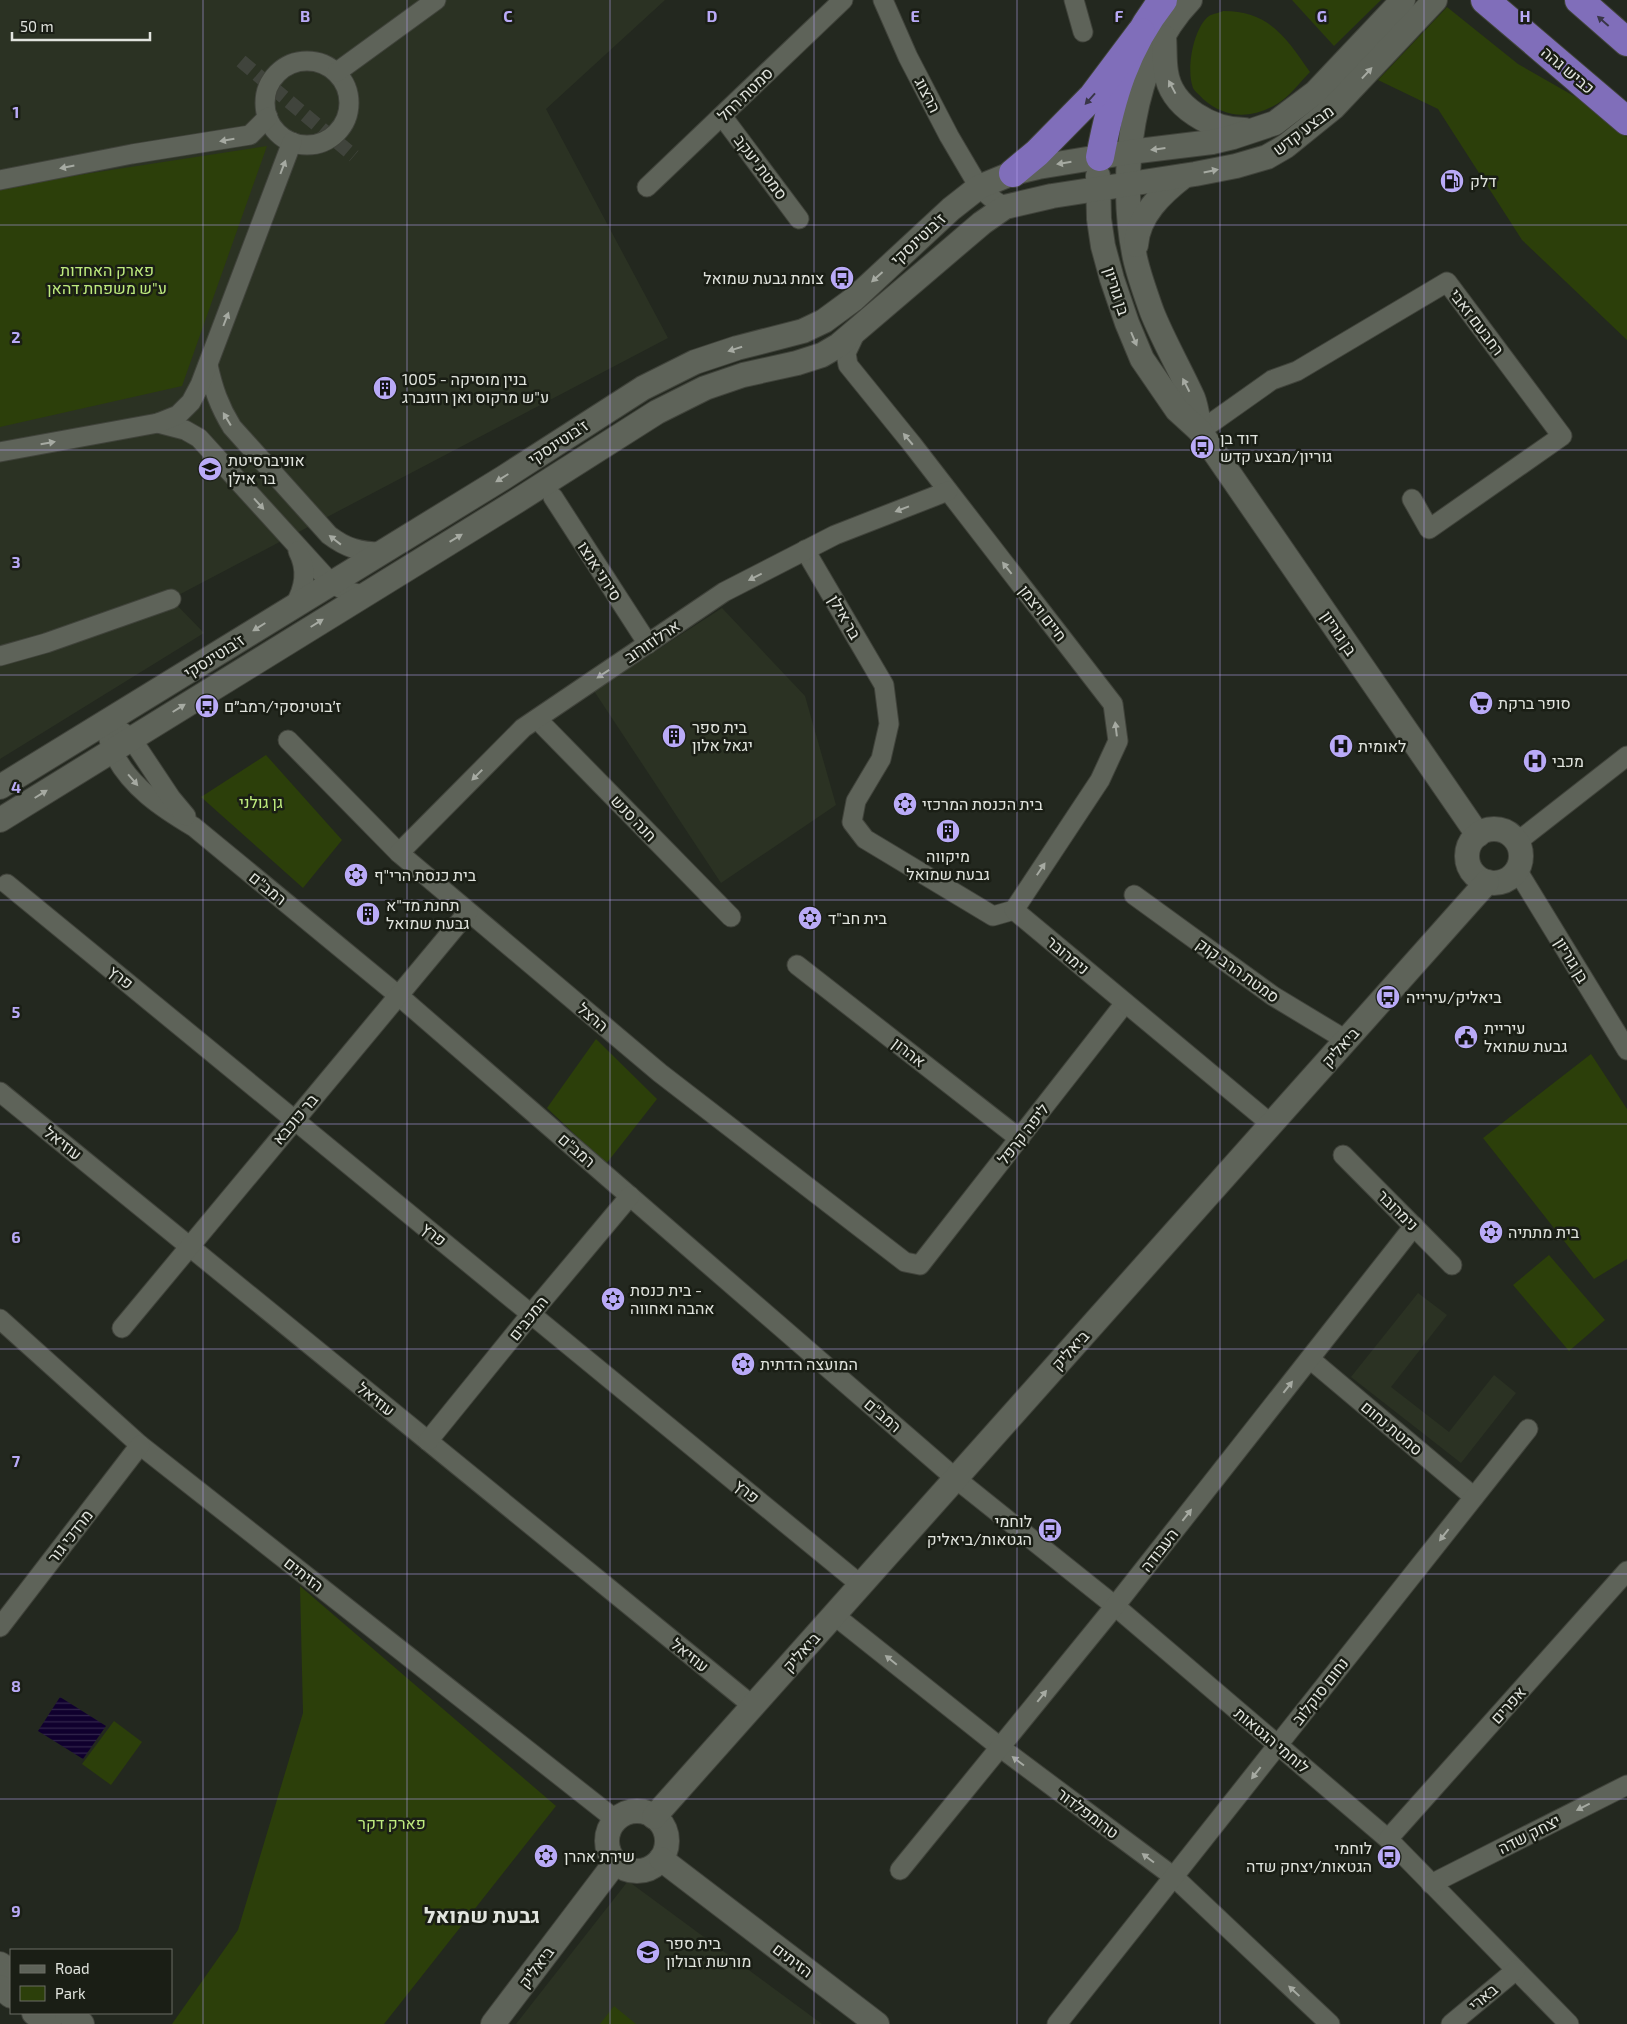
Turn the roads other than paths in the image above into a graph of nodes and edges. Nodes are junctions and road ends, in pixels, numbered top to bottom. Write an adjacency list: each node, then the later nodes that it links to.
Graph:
1 (436, 0): 14 (street)
2 (843, 0): 15 (street, סמטת רחל)
3 (883, 0): 27 (street, הרצוג)
4 (1074, 0): 11 (street)
5 (1163, 0): 12 (highway)
6 (1190, 0): 12 (street, בן גוריון)
7 (1403, 0): 18 (street, מבצע קדש)
8 (1435, 0): 23 (street, מבצע קדש, one-way to 8)
9 (1485, 0): 17 (highway, כביש גהה)
10 (1579, 0): 13 (highway, one-way to 10)
11 (1083, 32)
12 (1152, 34): 18 (street, one-way to 12); 20 (street, בן גוריון); 21 (highway); 22 (highway, one-way to 22)
13 (1627, 42)
14 (337, 72): 16 (street); 19 (street)
15 (722, 116): 26 (street, סמטת רחל); 31 (street, סמטת יעקב)
16 (268, 118): 19 (street); 24 (street, one-way to 24)
17 (1627, 121)
18 (1257, 130): 20 (street, מבצע קדש, one-way to 20)
19 (292, 142): 35 (street, one-way to 19)
20 (1130, 152): 21 (street, ז'בוטינסקי); 25 (street, בן גוריון)
21 (1100, 158): 22 (street, ז'בוטינסקי, one-way to 22); 28 (street, בן גוריון)
22 (1013, 172): 27 (street, ז'בוטינסקי)
23 (1186, 175): 25 (street, מבצע קדש); 33 (street)
24 (0, 180)
25 (1129, 185): 28 (street, ז'בוטינסקי); 33 (street, בן גוריון)
26 (647, 187)
27 (979, 187): 30 (street); 44 (street, ז'בוטינסקי, one-way to 44)
28 (1097, 190): 29 (street, ז'בוטינסקי); 32 (street, בן גוריון)
29 (1052, 196): 30 (street, ז'בוטינסקי); 32 (street)
30 (1006, 207): 34 (street, ז'בוטינסקי)
31 (799, 219)
32 (1099, 219): 37 (street, בן גוריון, one-way to 37)
33 (1135, 259): 37 (street, בן גוריון, one-way to 33)
34 (856, 332): 39 (street, חיים ויצמן, one-way to 34); 46 (street, ז'בוטינסקי, one-way to 34)
35 (208, 365): 36 (street); 44 (street, one-way to 35)
36 (158, 422): 38 (street, one-way to 36); 42 (street, one-way to 42)
37 (1200, 431): 41 (street, רחבעם זאבי); 58 (street, בן גוריון)
38 (0, 452)
39 (948, 491): 43 (street, ארלוזורוב, one-way to 43); 65 (street, חיים ויצמן, one-way to 39)
40 (553, 497): 49 (street, סירני אנצו)
41 (1412, 498)
42 (294, 543): 45 (street); 48 (street)
43 (805, 550): 49 (street, ארלוזורוב, one-way to 49); 65 (street, בר אילן)
44 (381, 552): 45 (street, ז'בוטינסקי)
45 (331, 583): 46 (street); 48 (street, ז'בוטינסקי)
46 (363, 595): 54 (street, ז'בוטינסקי, one-way to 46)
47 (171, 599): 50 (street)
48 (294, 606): 52 (street, ז'בוטינסקי, one-way to 52)
49 (648, 644): 51 (street, ארלוזורוב, one-way to 51)
50 (0, 656)
51 (537, 719): 60 (street, ארלוזורוב, one-way to 60); 67 (street, חנה סנש)
52 (106, 722): 54 (street, רמב"ם); 56 (street, ז'בוטינסקי)
53 (288, 740): 60 (street, הרצל)
54 (122, 744): 57 (street, ז'בוטינסקי, one-way to 54); 69 (street, רמב"ם)
55 (1627, 756): 59 (street)
56 (0, 787)
57 (0, 820)
58 (1478, 834): 59 (street); 62 (street)
59 (1517, 842): 61 (street)
60 (399, 853): 66 (street, הרצל)
61 (1517, 870): 62 (street); 72 (street, בן גוריון)
62 (1487, 882): 71 (street, ביאליק)
63 (7, 884): 74 (street, פרץ)
64 (1134, 895): 71 (street, סמטת הרב קוק)
65 (1014, 910): 70 (street, נימרובר)
66 (468, 912): 69 (street, בר כוכבא); 81 (street, הרצל)
67 (731, 917)
68 (797, 965): 76 (street, אהרון)
69 (399, 996): 74 (street, בר כוכבא); 78 (street, רמב"ם)
70 (1126, 1003): 75 (street, נימרובר); 76 (street, ליפה קרפל)
71 (1346, 1040): 75 (street, ביאליק)
72 (1627, 1050)
73 (0, 1092): 80 (street, עוזיאל)
74 (294, 1120): 80 (street, בר כוכבא); 83 (street, פרץ)
75 (1271, 1124): 90 (street, ביאליק)
76 (1020, 1139): 81 (street, ליפה קרפל)
77 (1343, 1155): 79 (street, נימרובר)
78 (630, 1196): 83 (street, המכבים); 90 (street, רמב"ם)
79 (1414, 1226): 82 (street, נימרובר); 86 (street, העבודה)
80 (190, 1246): 85 (street, בר כוכבא); 88 (street, עוזיאל)
81 (920, 1265)
82 (1452, 1265)
83 (531, 1314): 88 (street, המכבים); 93 (street, פרץ)
84 (0, 1319): 89 (street, הזיתים)
85 (122, 1328)
86 (1310, 1359): 91 (street, סמטת נחום); 94 (street, העבודה, one-way to 86)
87 (1528, 1429): 91 (street, נחום סוקלוב)
88 (428, 1442): 98 (street, עוזיאל)
89 (140, 1445): 95 (street, מרדכי גור); 103 (street, הזיתים)
90 (956, 1478): 93 (street, ביאליק); 94 (street, לוחמי הגטאות)
91 (1474, 1497): 99 (street, נחום סוקלוב, one-way to 99)
92 (1627, 1571): 104 (street, אפרים)
93 (861, 1584): 96 (street, ביאליק)
94 (1115, 1606): 99 (street, לוחמי הגטאות); 100 (street, העבודה, one-way to 94)
95 (6, 1607): 97 (street, מרדכי גור)
96 (834, 1615): 98 (street, ביאליק); 100 (street, טרומפלדור, one-way to 96)
97 (0, 1627)
98 (753, 1706): 102 (street, ביאליק)
99 (1278, 1745): 104 (street, לוחמי הגטאות); 108 (street, נחום סוקלוב, one-way to 108)
100 (1000, 1748): 107 (street, העבודה); 108 (street, טרומפלדור, one-way to 100)
101 (1627, 1785): 109 (street, יצחק שדה, one-way to 109)
102 (654, 1817): 103 (street); 105 (street)
103 (616, 1820): 106 (street)
104 (1388, 1839): 109 (street, לוחמי הגטאות)
105 (661, 1859): 106 (street); 118 (street, הזיתים)
106 (615, 1863): 117 (street, ביאליק)
107 (900, 1870)
108 (1174, 1877): 119 (street, נחום סוקלוב); 120 (street, טרומפלדור, one-way to 108)
109 (1432, 1884): 110 (street, לוחמי הגטאות)
110 (1516, 1970): 121 (street, בארי); 122 (street, לוחמי הגטאות)
111 (0, 1987): 112 (street)
112 (10, 1995)
113 (35, 2014): 115 (street)
114 (68, 2014): 116 (street)
115 (49, 2024)
116 (82, 2024)
117 (493, 2024)
118 (877, 2024)
119 (1057, 2024)
120 (1330, 2024)
121 (1451, 2024)
122 (1569, 2024)

